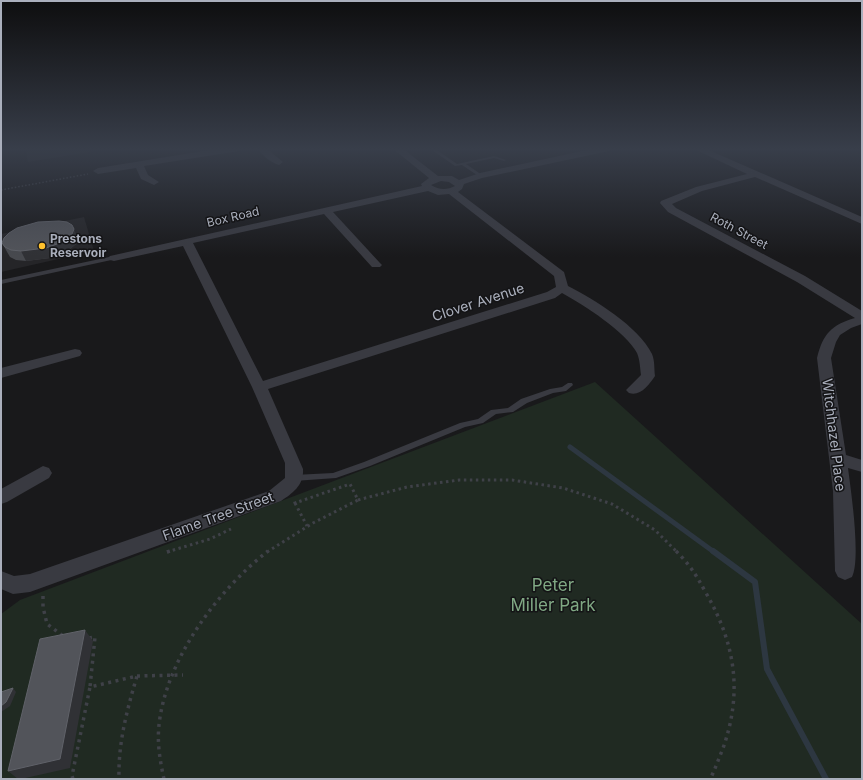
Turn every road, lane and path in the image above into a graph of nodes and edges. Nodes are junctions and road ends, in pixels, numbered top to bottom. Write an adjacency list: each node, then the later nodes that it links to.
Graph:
1 (30, 184): 9 (path)
2 (426, 184): 8 (street)
3 (453, 184): 7 (street)
4 (461, 184): 7 (street)
5 (716, 184): 17 (street, Roth Street)
6 (779, 184): 11 (street)
7 (455, 187): 8 (street); 16 (street)
8 (428, 188): 10 (street, Box Road)
9 (1, 190)
10 (326, 210): 12 (street, Box Road); 14 (street)
11 (862, 221)
12 (186, 241): 13 (street, Box Road); 22 (street)
13 (114, 258): 15 (lane)
14 (376, 265)
15 (1, 282)
16 (562, 288): 22 (street, Clover Avenue); 23 (street)
17 (862, 317)
18 (862, 320): 24 (street, Witchhazel Place)
19 (75, 353): 20 (street)
20 (1, 373)
21 (570, 385): 27 (lane)
22 (259, 387): 27 (street)
23 (634, 390)
24 (838, 459): 25 (street); 32 (street, Witchhazel Place)
25 (862, 466)
26 (43, 473): 28 (street)
27 (291, 482): 30 (path); 33 (street, Flame Tree Street)
28 (1, 497)
29 (358, 500): 30 (path); 31 (path); 46 (path)
30 (295, 503): 31 (path)
31 (307, 526): 39 (path)
32 (845, 571)
33 (1, 580)
34 (42, 595): 35 (path)
35 (62, 635): 36 (path); 37 (path)
36 (57, 640)
37 (69, 640)
38 (82, 640): 42 (path)
39 (173, 674): 40 (path); 41 (path); 45 (path)
40 (183, 675)
41 (137, 676): 42 (path); 44 (path)
42 (90, 687): 43 (path)
43 (73, 779)
44 (119, 779)
45 (164, 779)
46 (710, 779)

